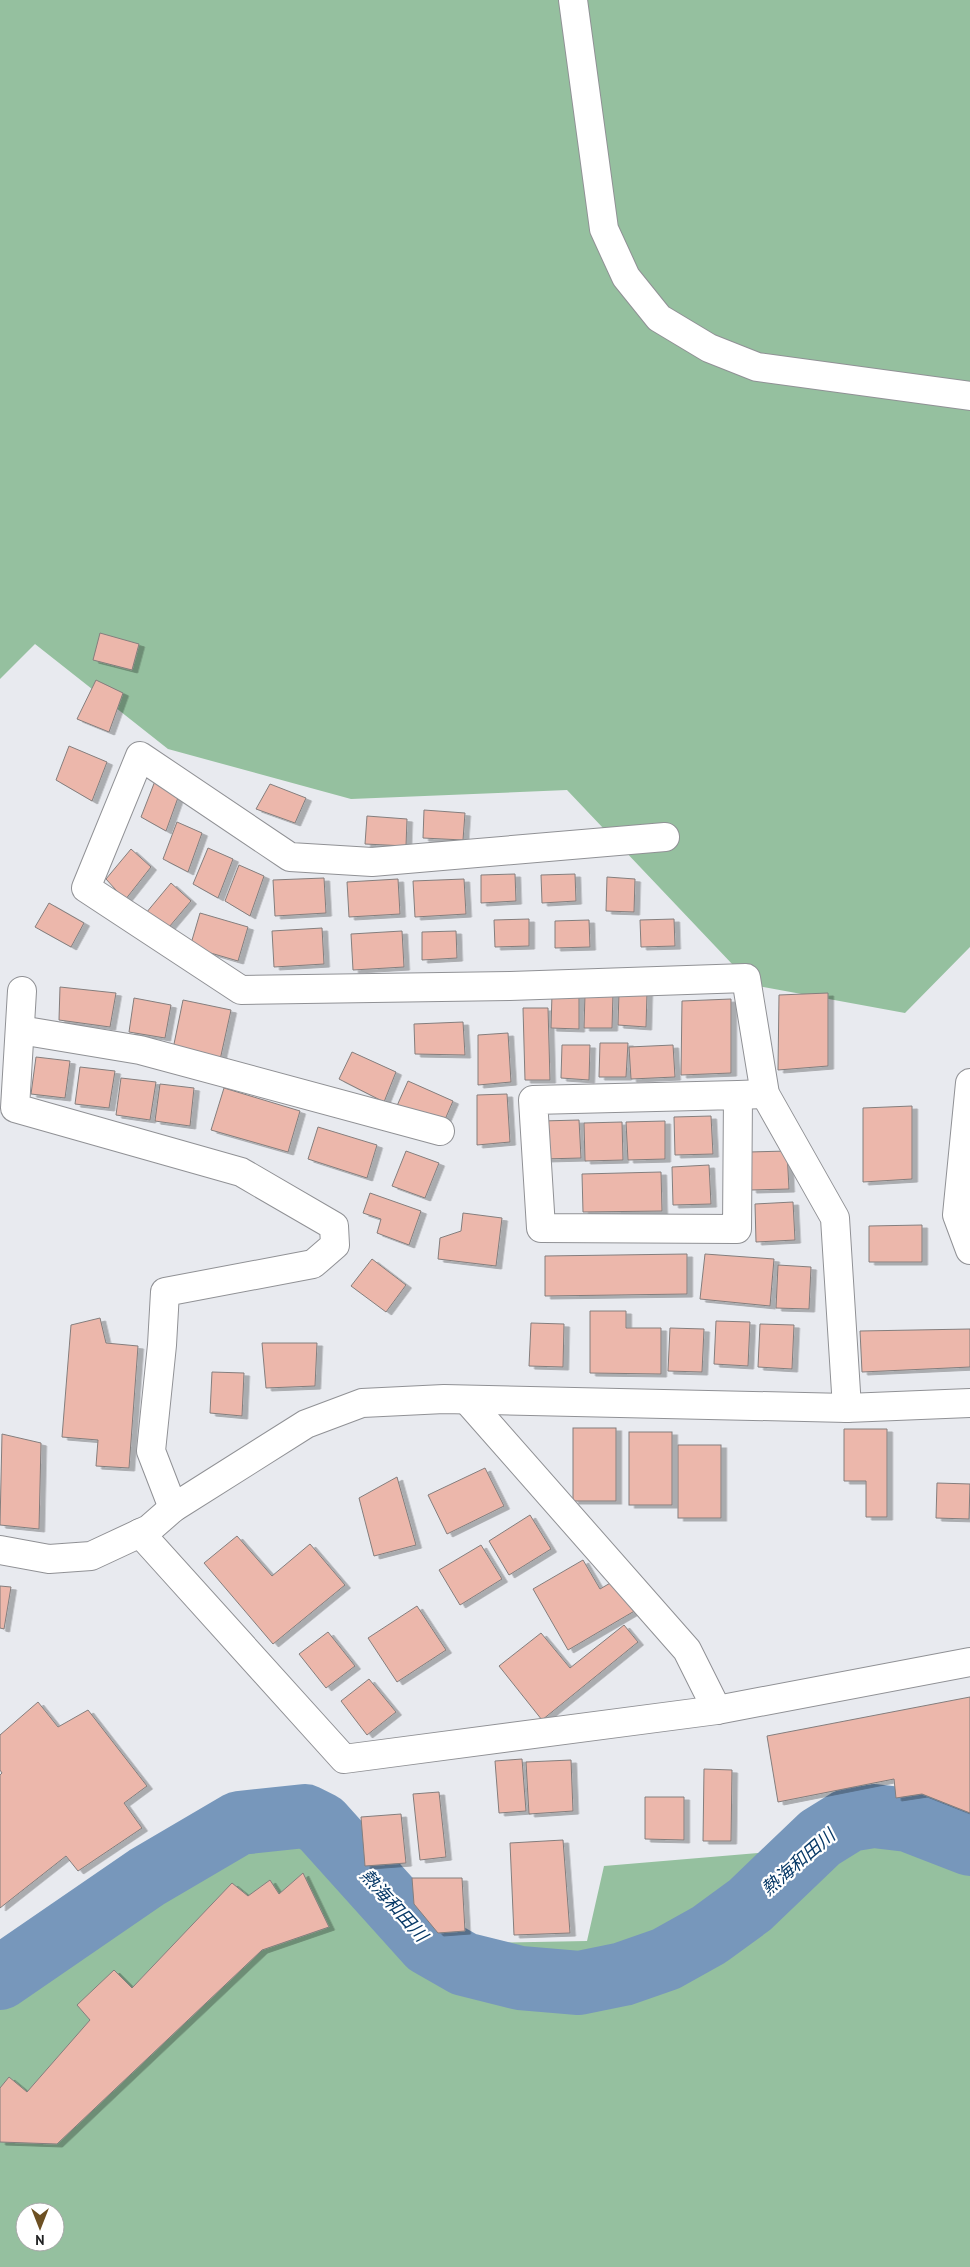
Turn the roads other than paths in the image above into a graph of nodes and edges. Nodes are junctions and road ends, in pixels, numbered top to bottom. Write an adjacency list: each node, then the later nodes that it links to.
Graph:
1 (572, 0): 2 (street)
2 (970, 396)
3 (666, 837): 7 (street)
4 (22, 991): 5 (street)
5 (20, 1030): 9 (street); 14 (street)
6 (970, 1083): 10 (street)
7 (765, 1094): 8 (street); 12 (street)
8 (738, 1095): 8 (street)
9 (440, 1131)
10 (970, 1250)
11 (467, 1400): 12 (street); 14 (street); 18 (street)
12 (847, 1408): 13 (street)
13 (967, 1409)
14 (173, 1508): 15 (street)
15 (140, 1533): 16 (street); 18 (street)
16 (0, 1550)
17 (970, 1662): 18 (street)
18 (717, 1710)

